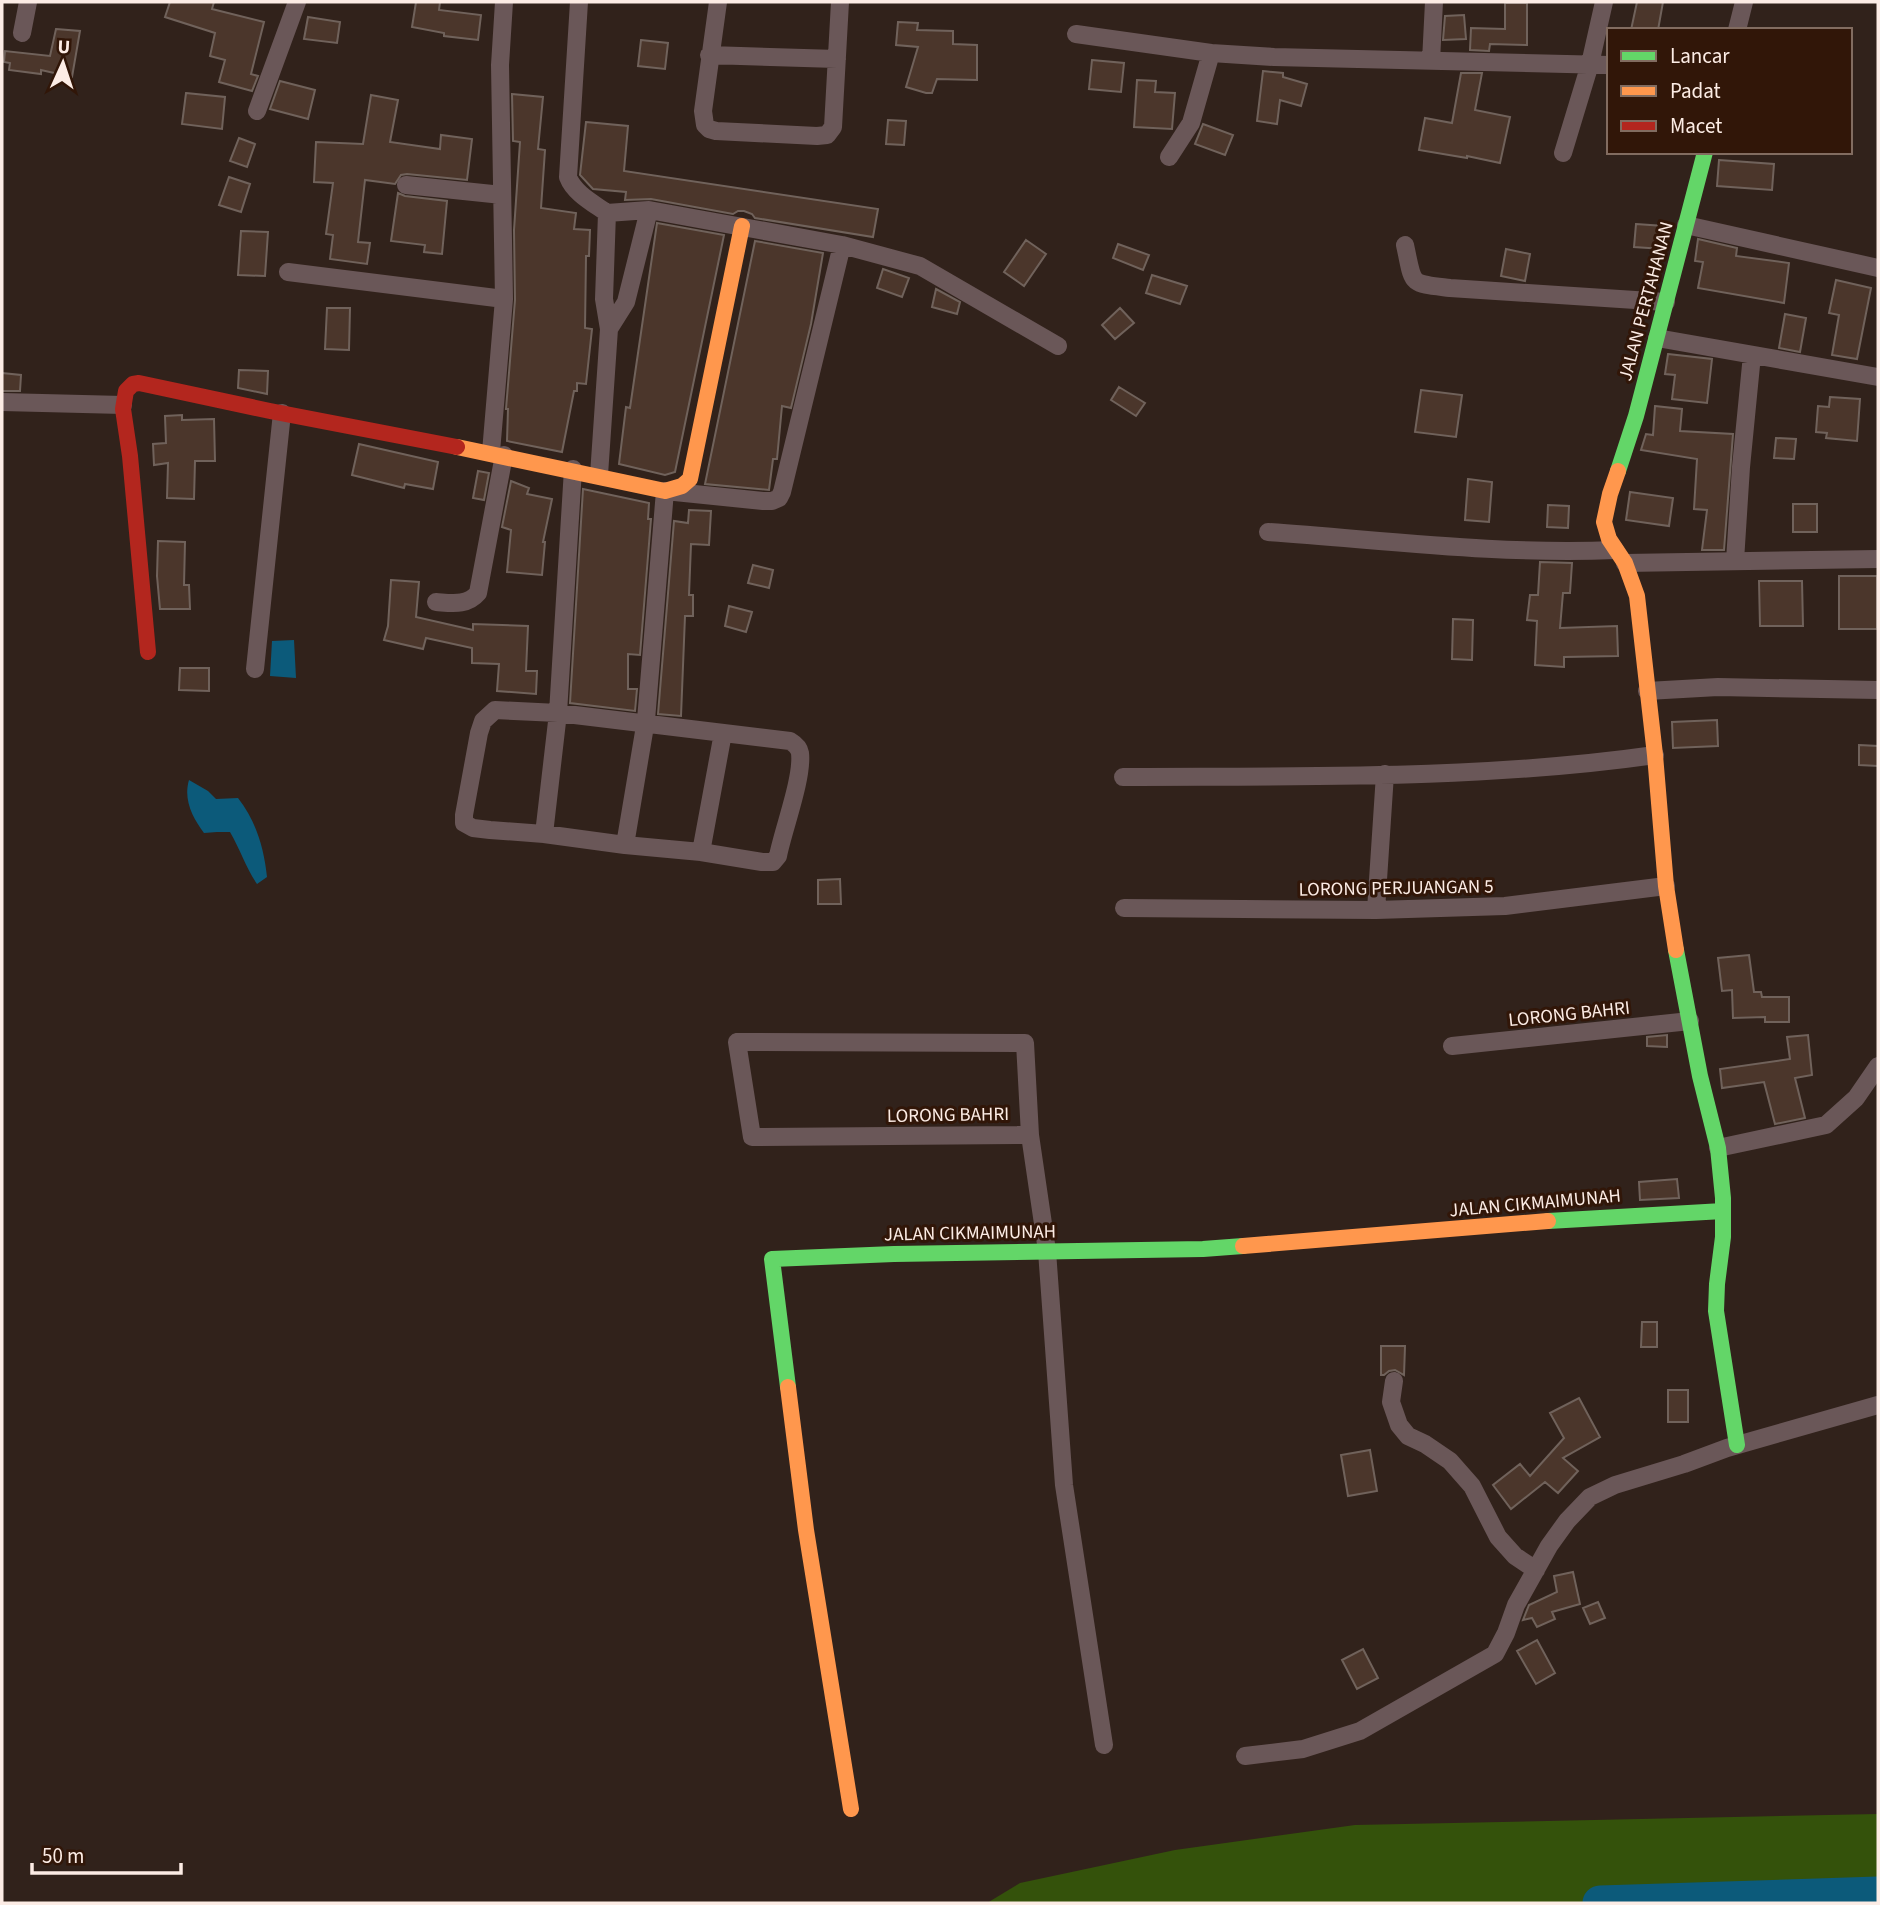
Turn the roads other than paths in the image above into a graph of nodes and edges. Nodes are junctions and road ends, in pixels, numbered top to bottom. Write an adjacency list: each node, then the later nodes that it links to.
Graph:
1 (28, 2): 11 (street)
2 (297, 2): 19 (street)
3 (504, 2): 24 (street)
4 (579, 2): 26 (street)
5 (718, 2): 14 (street)
6 (840, 2): 15 (street)
7 (1434, 2): 16 (street)
8 (1604, 2): 17 (street)
9 (1744, 2): 10 (street)
10 (1738, 28)
11 (22, 33)
12 (1076, 34): 13 (street)
13 (1211, 53): 16 (street); 22 (street)
14 (709, 55): 15 (street); 15 (street)
15 (837, 59)
16 (1431, 61): 17 (street)
17 (1590, 64): 18 (street); 20 (street)
18 (1607, 65)
19 (257, 111)
20 (1563, 153)
21 (1704, 154): 27 (street, JALAN PERTAHANAN)
22 (1169, 157)
23 (406, 185): 24 (street)
24 (502, 195): 33 (street)
25 (649, 210): 26 (street); 28 (street); 35 (street)
26 (607, 213): 35 (street)
27 (1686, 225): 31 (street); 34 (street, JALAN PERTAHANAN)
28 (742, 226): 29 (street); 46 (street)
29 (842, 246): 37 (street); 46 (street)
30 (1405, 246): 34 (street)
31 (1878, 268)
32 (288, 272): 33 (street)
33 (504, 299): 43 (street)
34 (1666, 302): 36 (street, JALAN PERTAHANAN)
35 (609, 329): 45 (street)
36 (1657, 338): 38 (street); 48 (street, JALAN PERTAHANAN)
37 (1058, 346)
38 (1752, 355): 39 (street); 50 (street)
39 (1878, 377)
40 (2, 402): 41 (street)
41 (123, 405): 42 (street); 52 (street)
42 (282, 412): 43 (street); 53 (street)
43 (498, 454): 44 (street); 51 (street)
44 (573, 469): 45 (street); 56 (street)
45 (599, 475): 46 (street)
46 (665, 491): 57 (street)
47 (1268, 532): 48 (street)
48 (1620, 556): 50 (street); 55 (street, JALAN PERTAHANAN)
49 (1878, 559): 50 (street)
50 (1735, 561)
51 (436, 602)
52 (148, 652)
53 (255, 669)
54 (1878, 690): 55 (street)
55 (1647, 691): 59 (street, JALAN PERTAHANAN)
56 (558, 713): 57 (street); 62 (street); 62 (street)
57 (646, 724): 58 (street); 63 (street)
58 (723, 733): 64 (street); 64 (street)
59 (1655, 755): 60 (street); 65 (street, JALAN PERTAHANAN)
60 (1384, 774): 61 (street); 67 (street)
61 (1123, 777)
62 (544, 834): 63 (street)
63 (625, 845): 64 (street)
64 (701, 852)
65 (1666, 887): 67 (street, LORONG PERJUANGAN 5); 68 (street, JALAN PERTAHANAN)
66 (1124, 908): 67 (street, LORONG PERJUANGAN 5)
67 (1376, 910)
68 (1690, 1021): 69 (street, LORONG BAHRI); 72 (street, JALAN PERTAHANAN)
69 (1452, 1046)
70 (1878, 1066): 72 (street)
71 (1030, 1135): 71 (street, LORONG BAHRI); 74 (street)
72 (1718, 1148): 73 (street, JALAN PERTAHANAN)
73 (1723, 1211): 74 (street, JALAN CIKMAIMUNAH); 77 (street, JALAN PERTAHANAN)
74 (1047, 1251): 79 (street); 81 (street, JALAN CIKMAIMUNAH)
75 (1394, 1381): 78 (street)
76 (1878, 1405): 77 (street)
77 (1737, 1445): 78 (street)
78 (1536, 1570): 80 (street)
79 (1104, 1745)
80 (1245, 1756)
81 (851, 1808)

